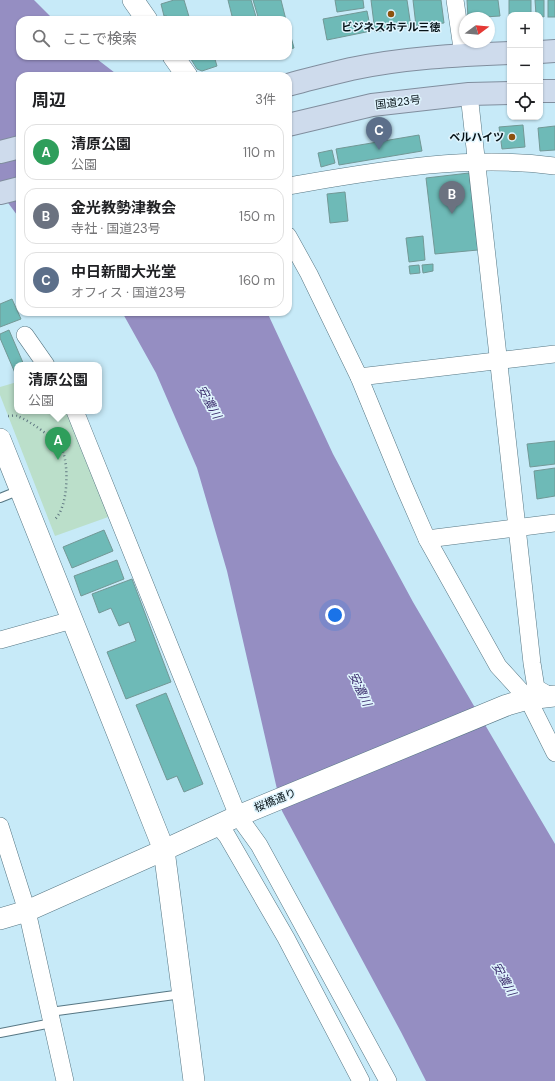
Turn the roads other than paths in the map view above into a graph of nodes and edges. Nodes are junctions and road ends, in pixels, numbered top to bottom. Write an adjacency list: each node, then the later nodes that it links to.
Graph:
1 (133, 0): 3 (street)
2 (455, 0): 7 (street)
3 (144, 16)
4 (555, 51): 5 (highway)
5 (543, 52)
6 (507, 53): 7 (highway)
7 (463, 55): 10 (highway)
8 (176, 60): 9 (street)
9 (184, 72)
10 (292, 83)
11 (543, 91): 12 (highway)
12 (555, 91)
13 (507, 93): 14 (highway, 国道23号)
14 (469, 94): 15 (highway, 国道23号); 18 (street)
15 (292, 124)
16 (16, 148): 17 (highway)
17 (0, 152)
18 (477, 162): 19 (street); 20 (street); 26 (street)
19 (555, 166)
20 (292, 185)
21 (16, 189): 22 (highway)
22 (0, 192)
23 (292, 243): 28 (street)
24 (25, 335): 27 (street)
25 (555, 354): 26 (street)
26 (500, 361): 28 (street); 34 (street)
27 (44, 362)
28 (359, 377): 35 (street)
29 (76, 414): 43 (street)
30 (0, 439): 31 (street)
31 (21, 490): 32 (lane); 36 (street)
32 (0, 498)
33 (555, 523): 34 (street)
34 (517, 528): 35 (street); 38 (street)
35 (427, 539): 39 (street)
36 (72, 620): 37 (street); 46 (street)
37 (0, 640)
38 (532, 663): 39 (street); 40 (street)
39 (512, 682): 41 (street)
40 (552, 696): 41 (street, 桜橋通り)
41 (528, 699): 42 (street); 43 (street, 桜橋通り)
42 (555, 753)
43 (238, 816): 44 (street, 桜橋通り); 55 (street)
44 (218, 825): 46 (street, 桜橋通り); 54 (street)
45 (0, 826): 47 (street)
46 (164, 850): 47 (street, 桜橋通り); 49 (street)
47 (27, 910): 48 (street, 桜橋通り); 50 (street)
48 (0, 919)
49 (183, 994): 50 (lane); 53 (street)
50 (51, 1017): 51 (lane); 52 (street)
51 (0, 1034)
52 (65, 1081)
53 (194, 1081)
54 (361, 1081)
55 (388, 1081)

